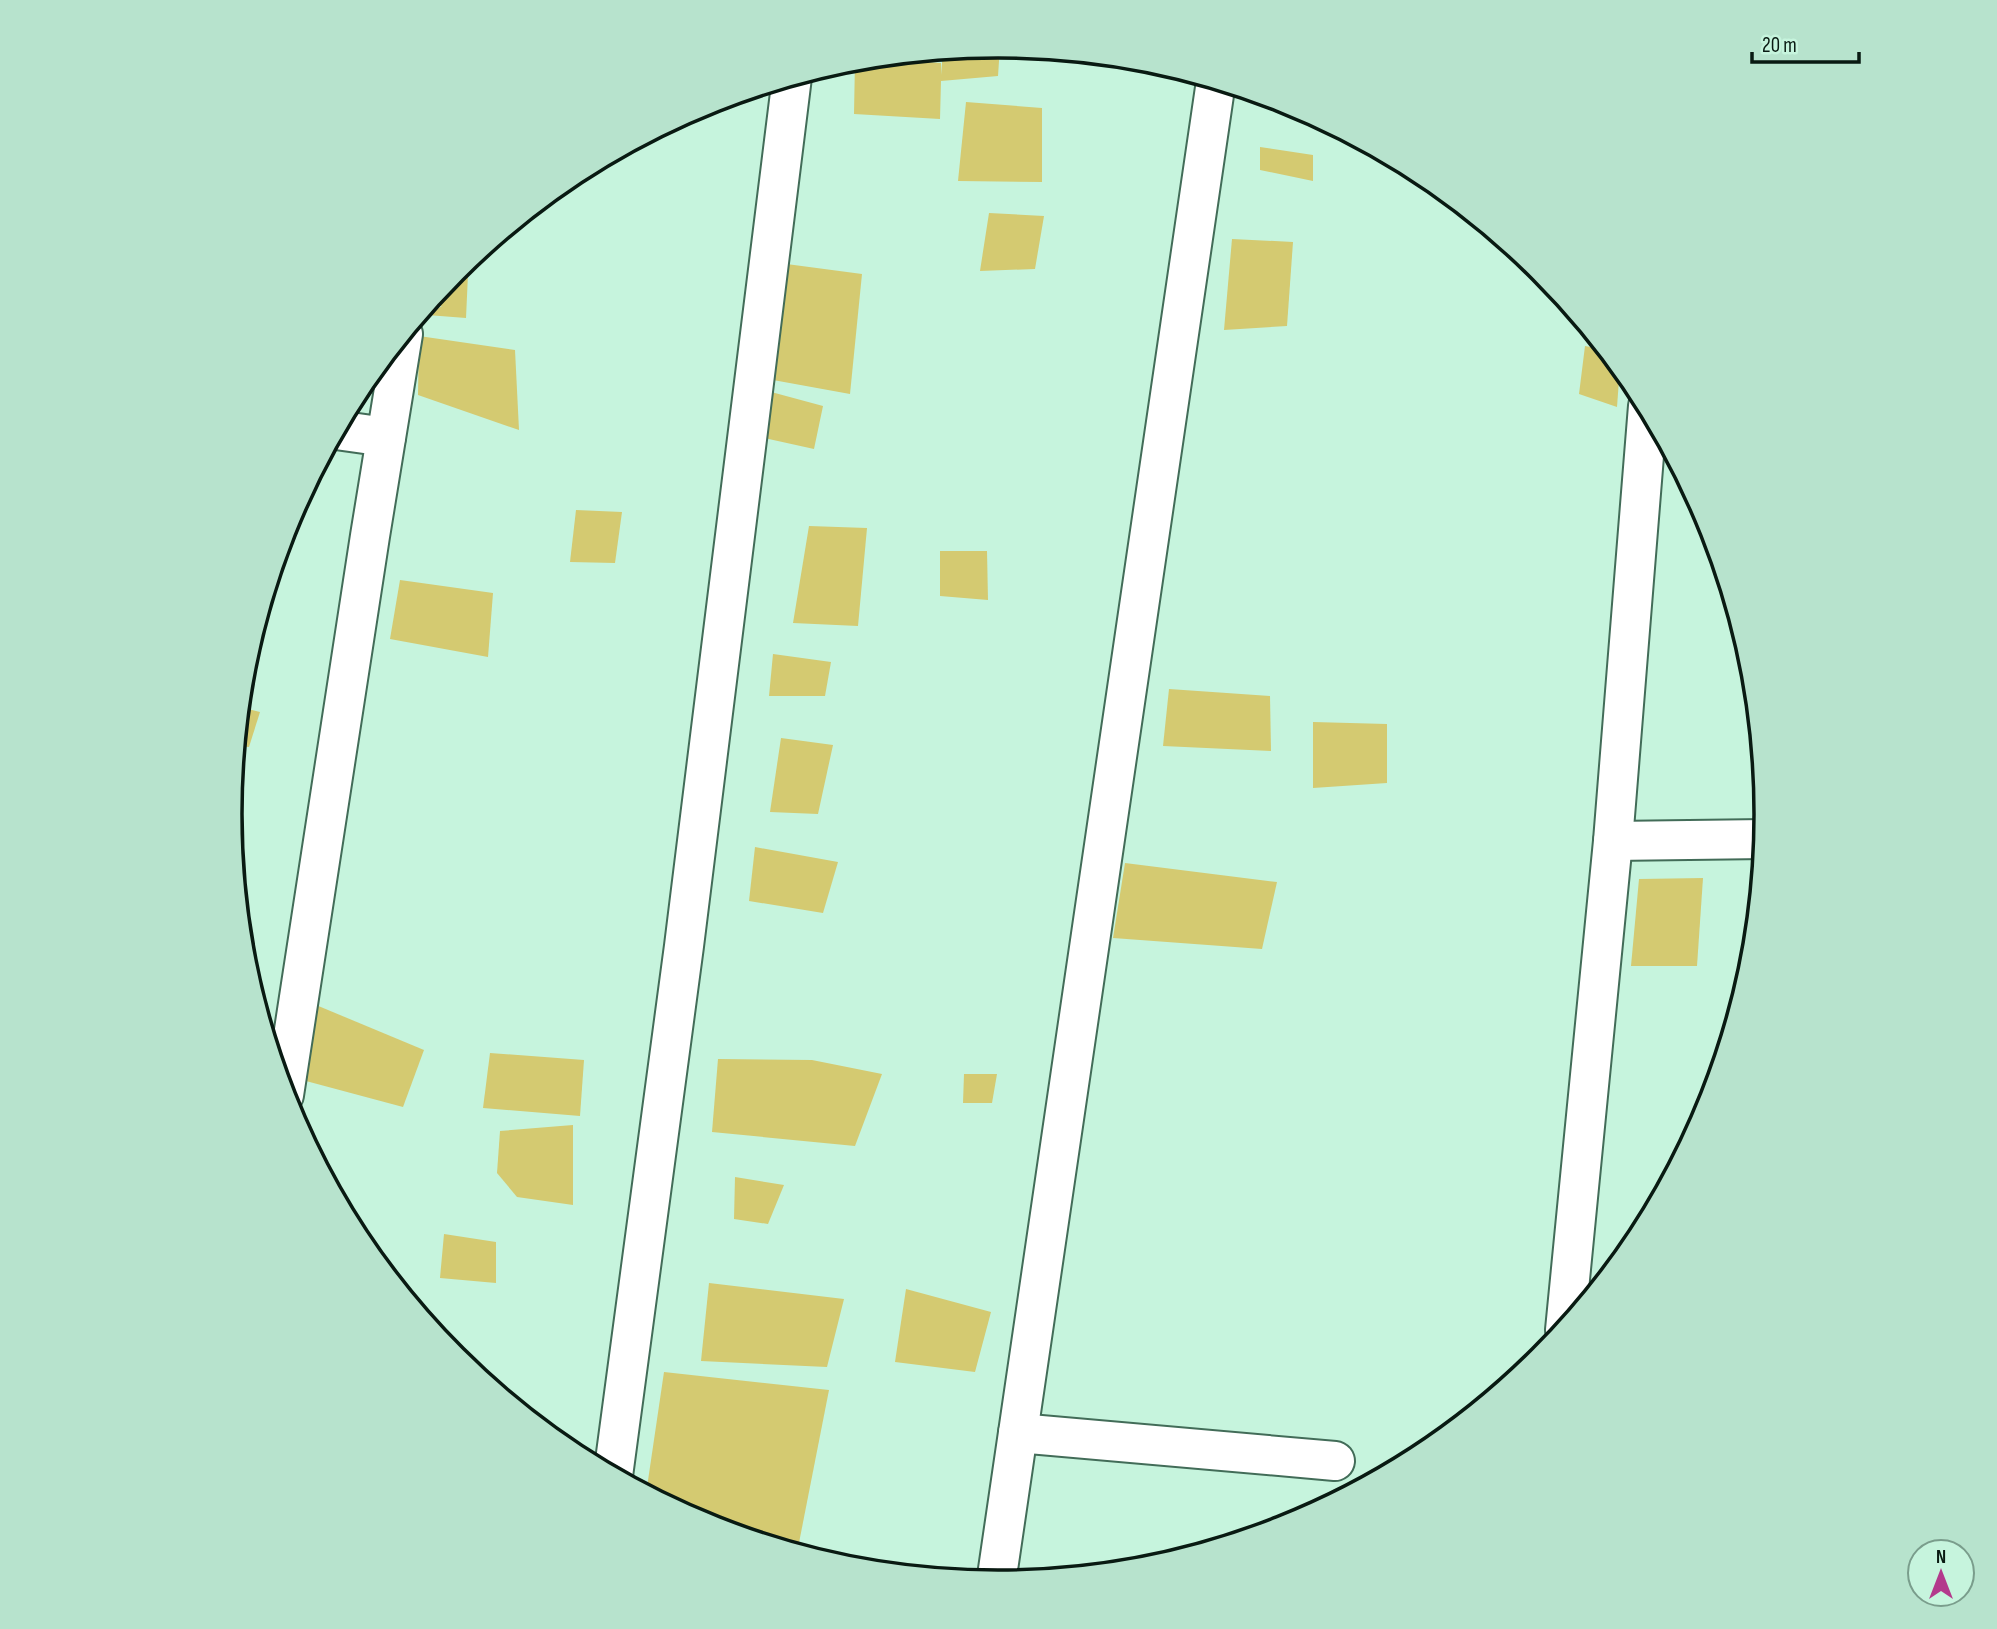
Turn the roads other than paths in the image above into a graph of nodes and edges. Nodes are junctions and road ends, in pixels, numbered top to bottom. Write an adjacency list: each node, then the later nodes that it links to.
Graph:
1 (791, 88): 13 (street)
2 (1215, 90): 11 (street)
3 (400, 351): 6 (street)
4 (1647, 424): 8 (street)
5 (346, 431): 6 (street)
6 (386, 437): 9 (street)
7 (1754, 839): 8 (street)
8 (1613, 841): 10 (street)
9 (287, 1073)
10 (1567, 1313)
11 (1018, 1433): 12 (street); 14 (street)
12 (1335, 1461)
13 (614, 1466)
14 (998, 1571)

